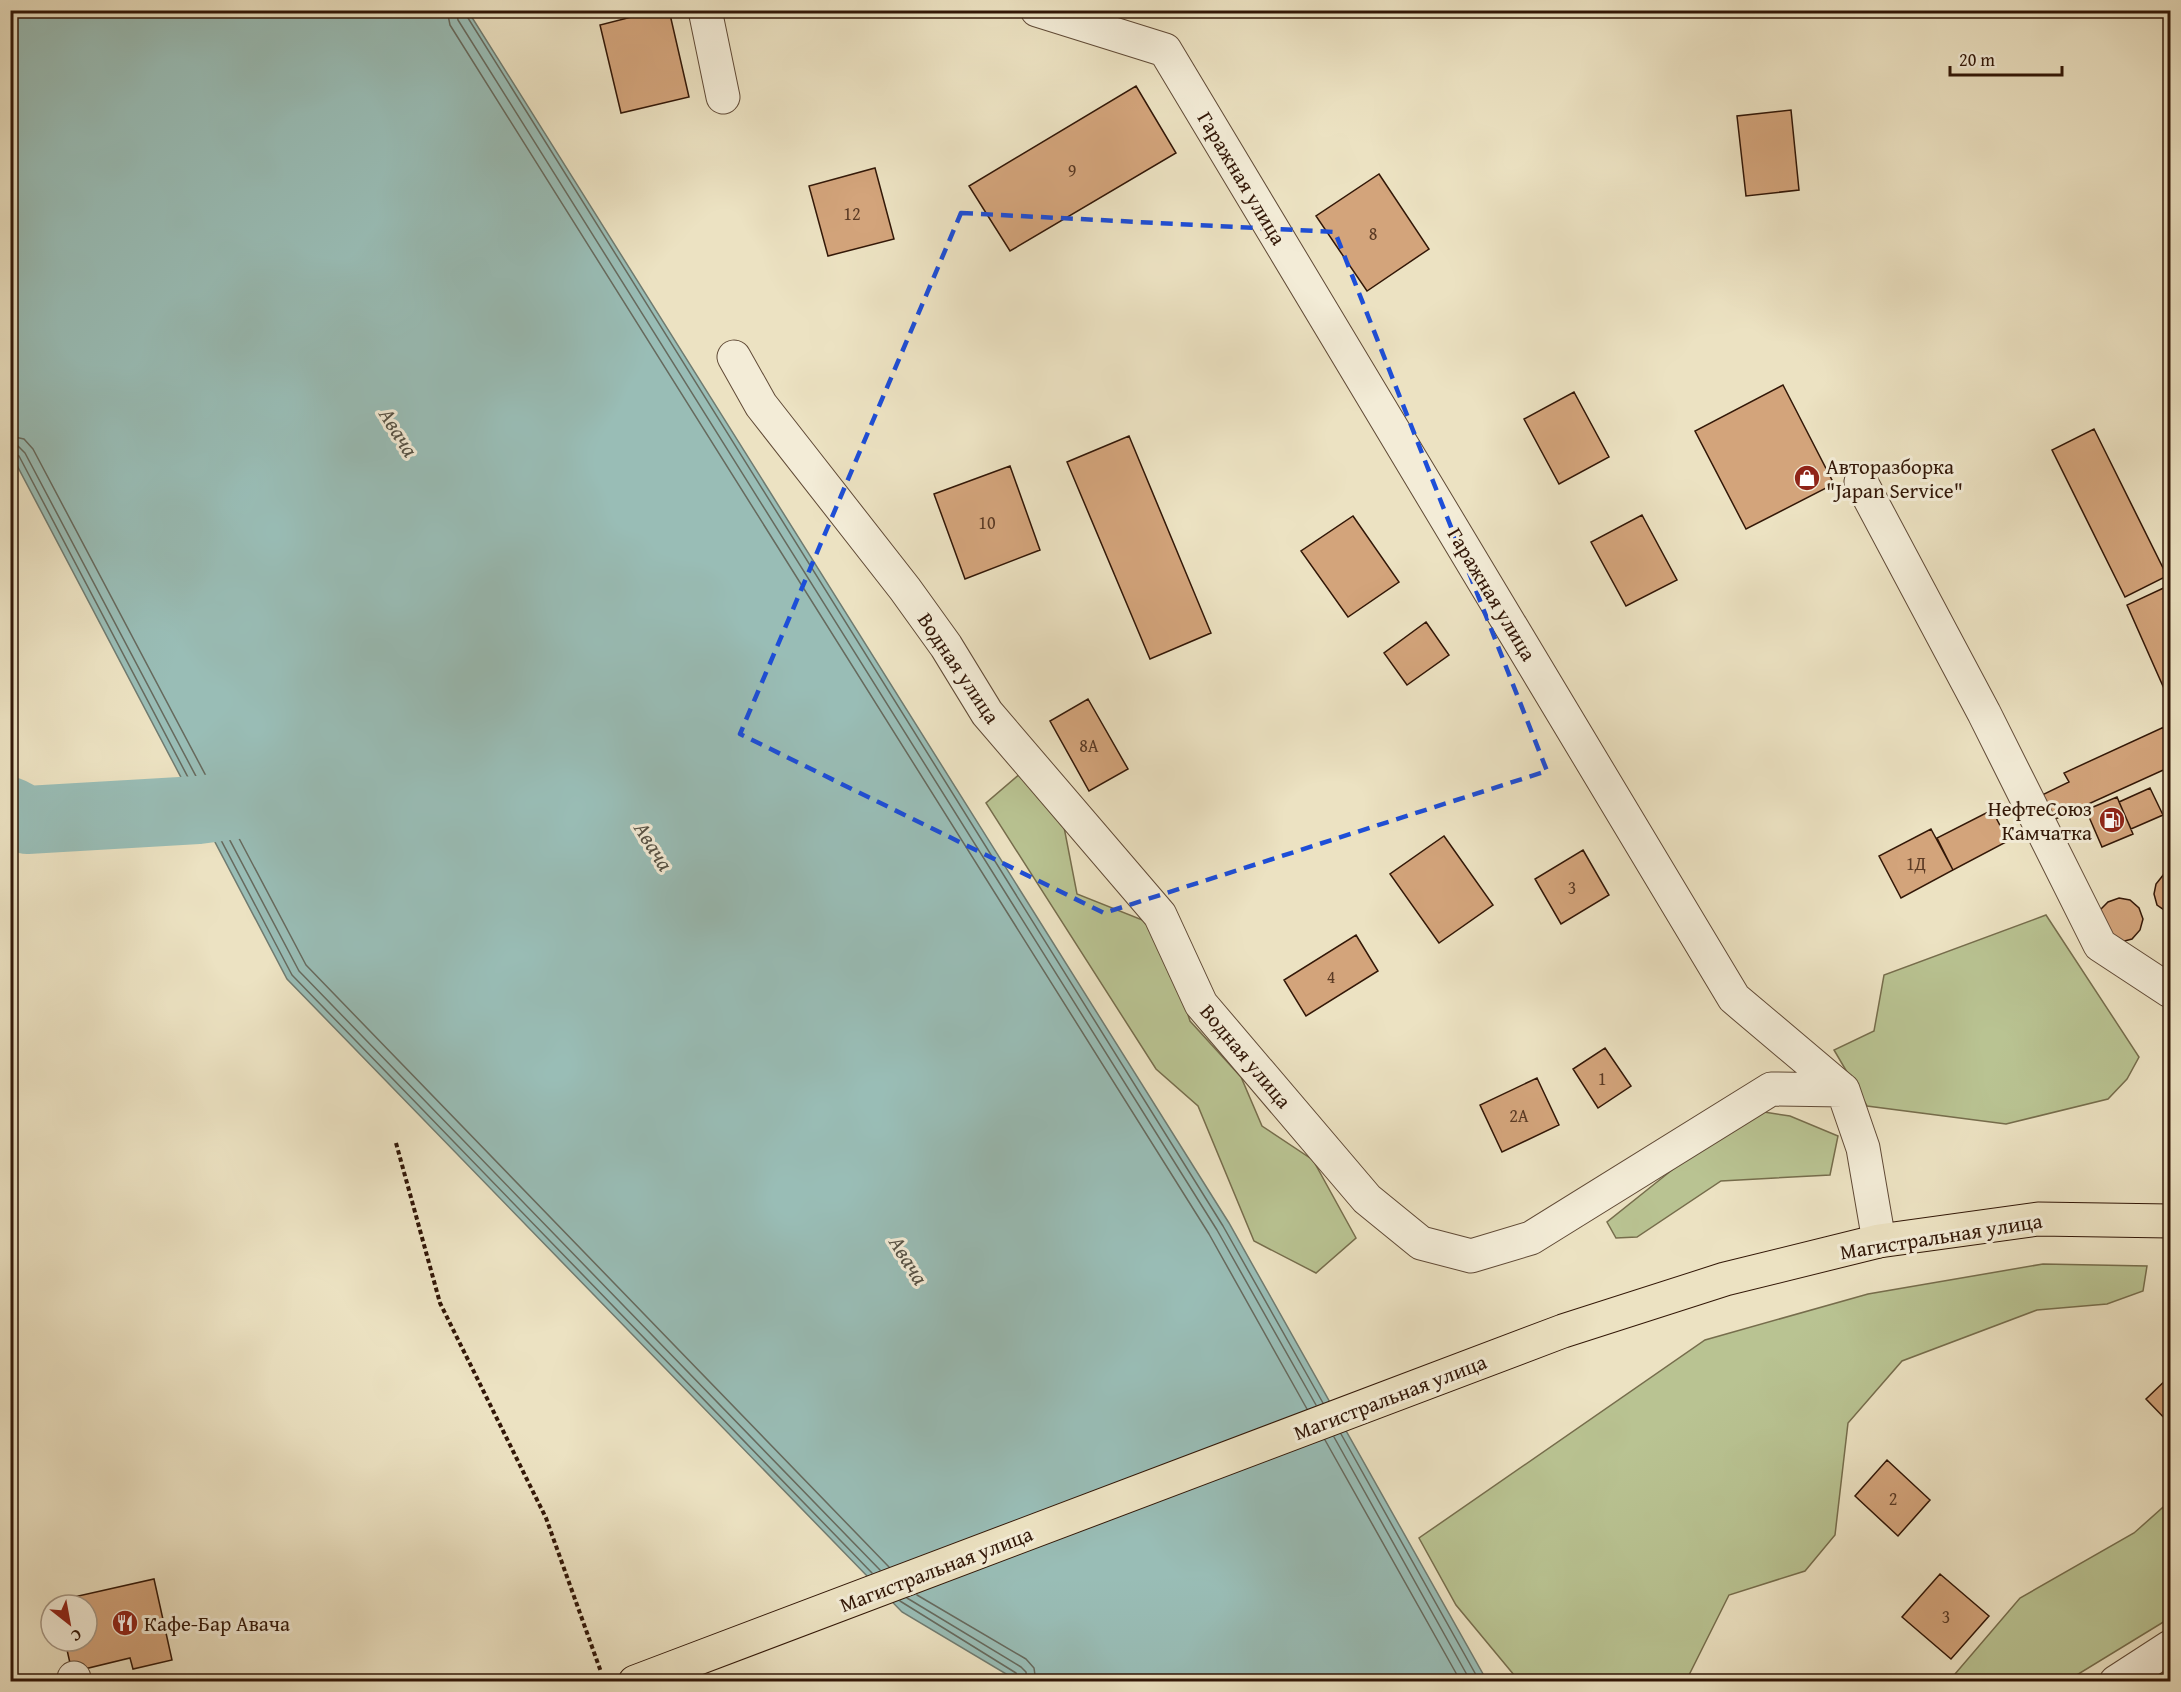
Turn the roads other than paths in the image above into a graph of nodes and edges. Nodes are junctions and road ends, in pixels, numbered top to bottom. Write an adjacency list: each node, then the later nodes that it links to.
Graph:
1 (705, 10): 3 (street)
2 (1037, 10): 7 (street, Гаражная улица)
3 (723, 97)
4 (734, 357): 7 (street, Водная улица)
5 (1861, 482): 6 (street)
6 (2170, 991)
7 (1843, 1090): 9 (street)
8 (2170, 1221): 9 (main road, Магистральная улица)
9 (1880, 1241): 11 (main road, Магистральная улица)
10 (2170, 1647): 12 (street)
11 (635, 1682)
12 (2116, 1682)

